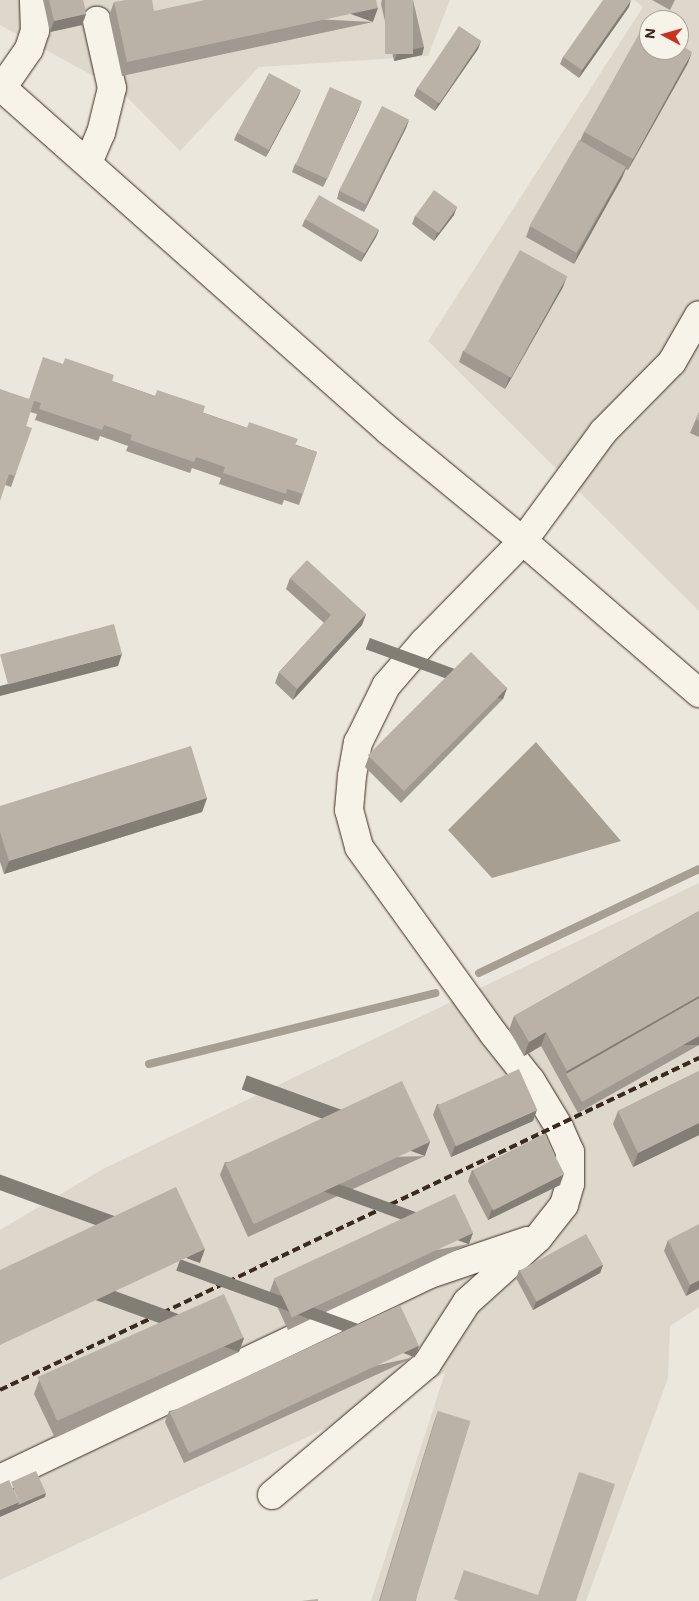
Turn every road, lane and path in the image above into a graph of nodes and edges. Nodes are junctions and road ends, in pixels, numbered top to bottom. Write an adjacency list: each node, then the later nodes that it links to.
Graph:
1 (34, 0): 3 (street)
2 (97, 21): 4 (street)
3 (1, 87): 4 (street)
4 (88, 162): 6 (street)
5 (699, 315): 6 (street)
6 (524, 541): 7 (street); 8 (street)
7 (699, 693)
8 (538, 1238): 9 (street); 10 (street)
9 (0, 1479)
10 (272, 1495)

